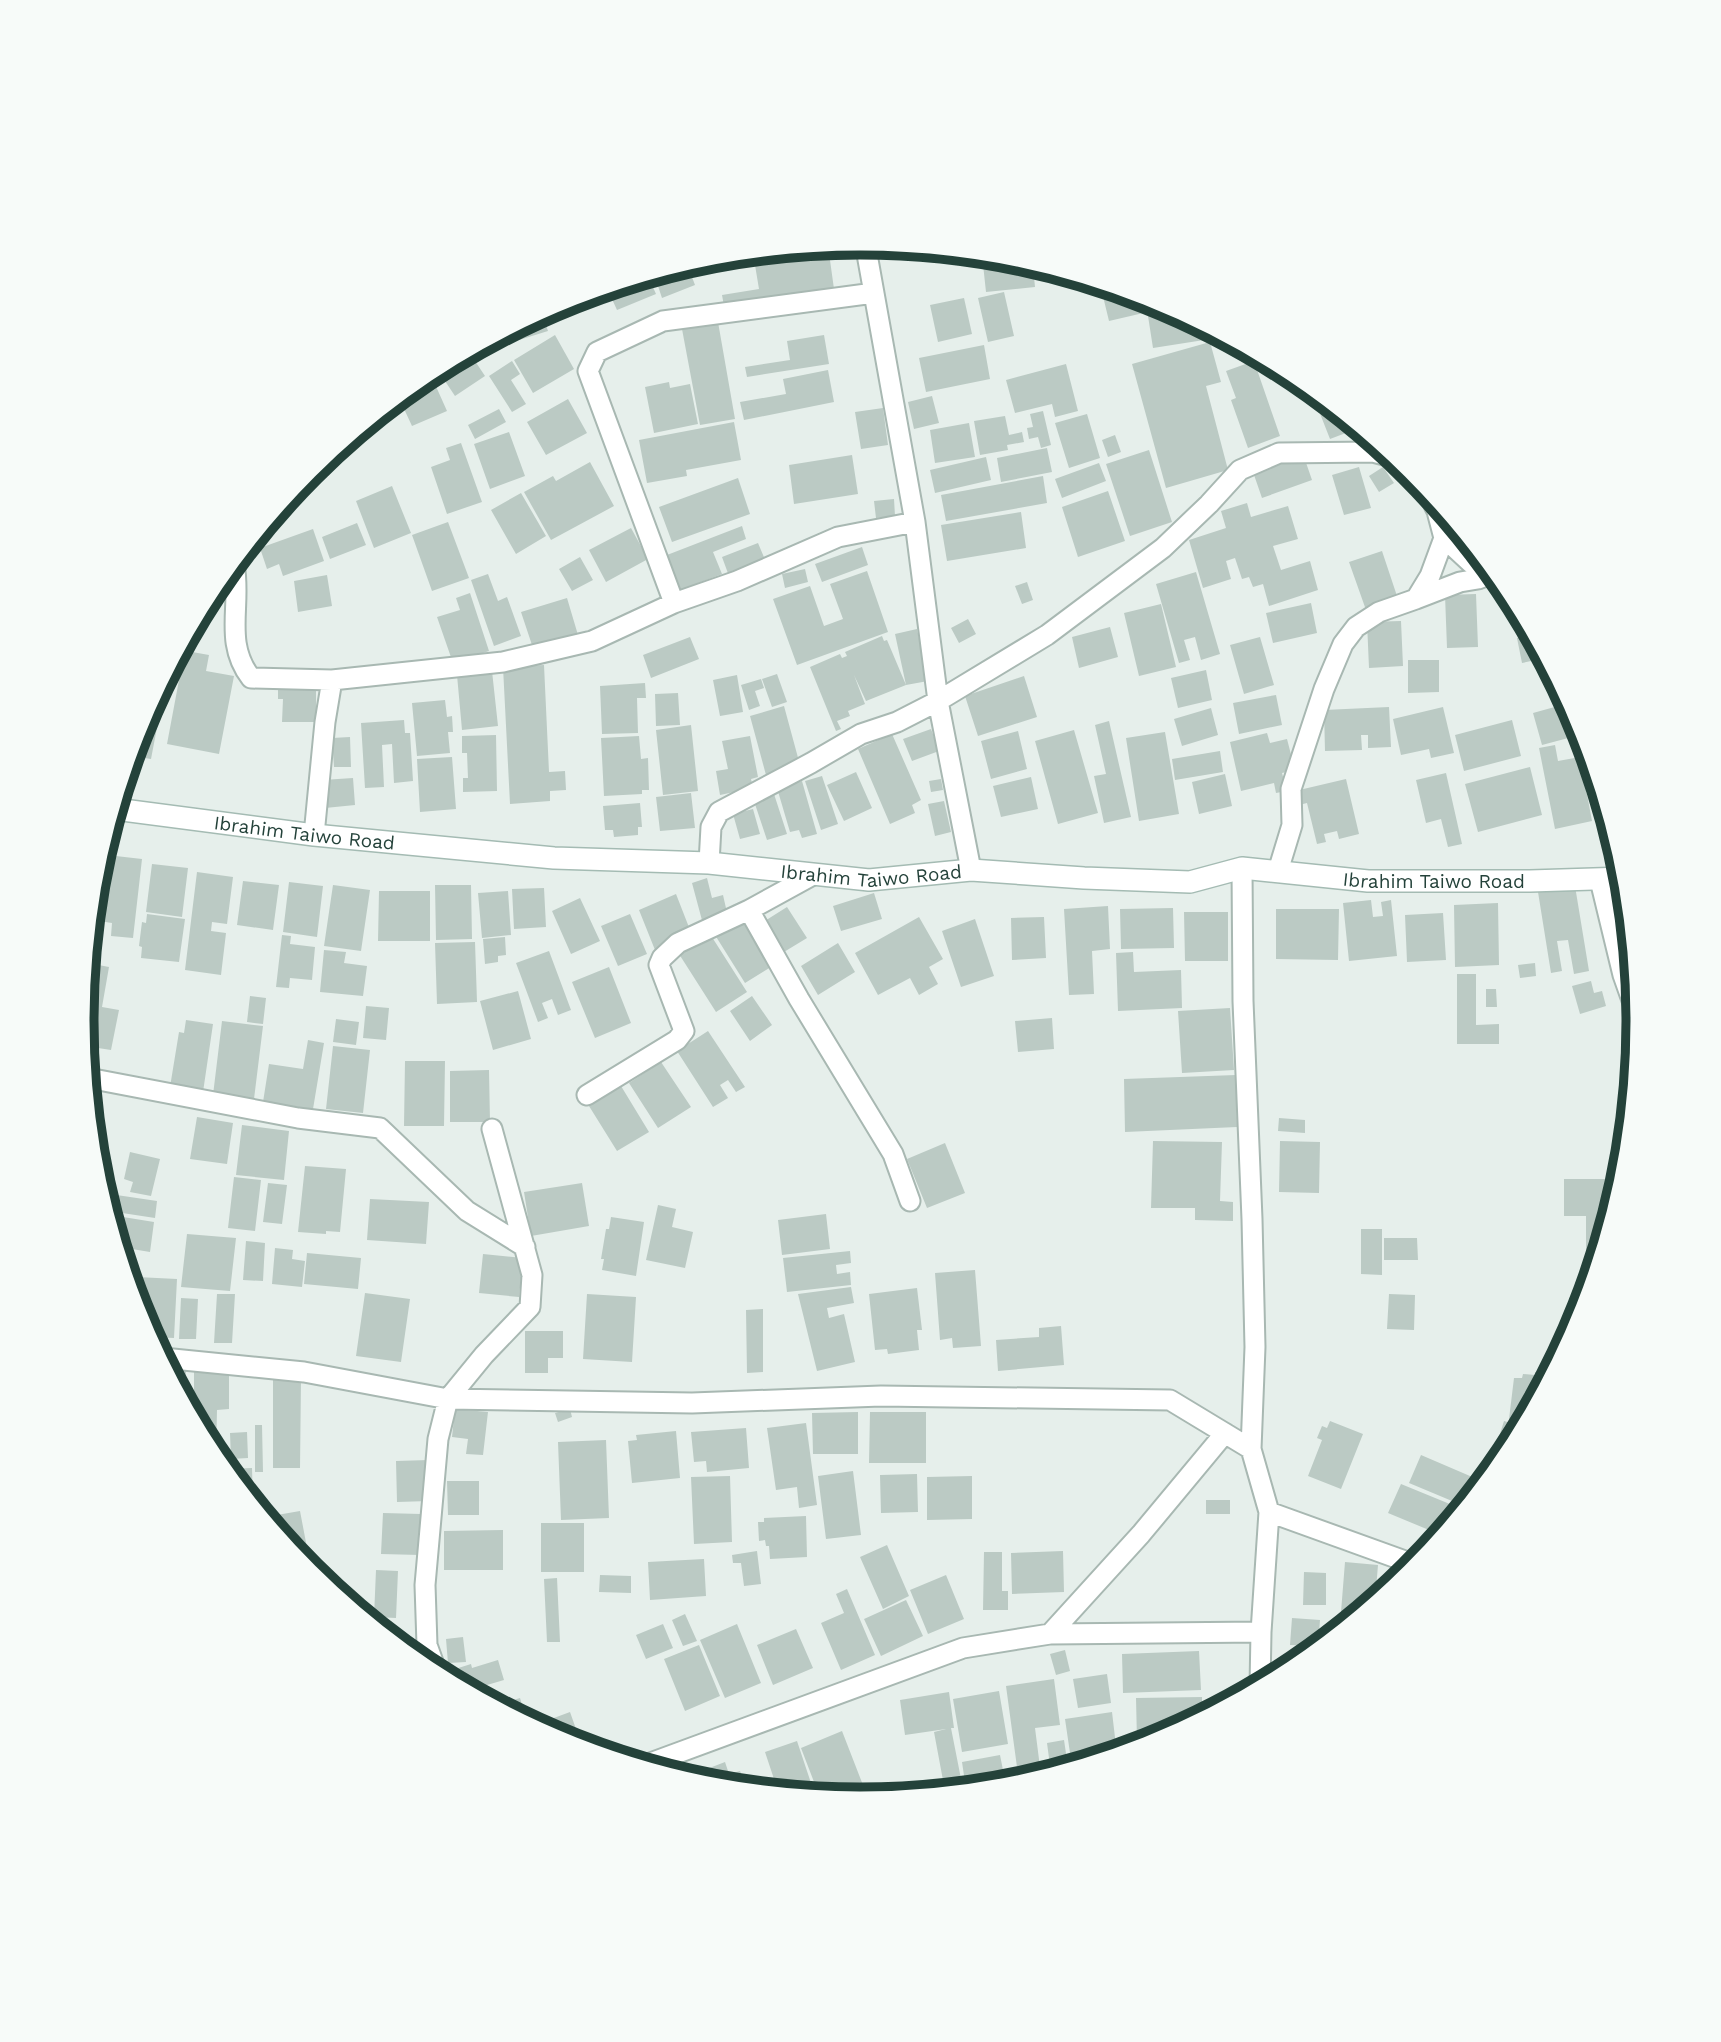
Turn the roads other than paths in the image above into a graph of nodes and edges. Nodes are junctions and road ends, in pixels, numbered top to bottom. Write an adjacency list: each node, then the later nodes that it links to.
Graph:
1 (867, 255): 2 (street)
2 (874, 293): 5 (street); 11 (street)
3 (1374, 452): 13 (street)
4 (1439, 520): 6 (street)
5 (915, 522): 11 (street); 13 (street)
6 (1444, 538): 7 (street); 10 (street)
7 (1475, 565)
8 (1484, 577): 10 (street)
9 (234, 581): 12 (street)
10 (1416, 599): 19 (street)
11 (674, 603): 12 (street)
12 (332, 680): 15 (street)
13 (938, 701): 16 (street); 18 (street)
14 (124, 811): 15 (main road, Ibrahim Taiwo Road)
15 (314, 835): 16 (main road, Ibrahim Taiwo Road)
16 (709, 863): 20 (main road, Ibrahim Taiwo Road)
17 (1242, 868): 18 (main road, Ibrahim Taiwo Road); 19 (main road, Ibrahim Taiwo Road); 33 (street)
18 (971, 870): 20 (main road, Ibrahim Taiwo Road)
19 (1279, 871): 22 (main road, Ibrahim Taiwo Road)
20 (813, 875): 23 (street)
21 (1613, 879): 22 (main road, Ibrahim Taiwo Road)
22 (1600, 880): 24 (street)
23 (749, 910): 26 (street); 28 (street)
24 (1625, 981)
25 (97, 1080): 29 (street)
26 (587, 1095)
27 (492, 1129): 29 (street)
28 (911, 1201)
29 (525, 1248): 31 (street)
30 (173, 1359): 31 (street)
31 (449, 1399): 32 (street); 38 (street)
32 (1225, 1433): 33 (street); 37 (street)
33 (1251, 1449): 34 (street)
34 (1269, 1513): 35 (street); 36 (street)
35 (1404, 1561)
36 (1261, 1632): 37 (street); 39 (street)
37 (1050, 1634): 40 (street)
38 (431, 1655)
39 (1260, 1674)
40 (659, 1760)

